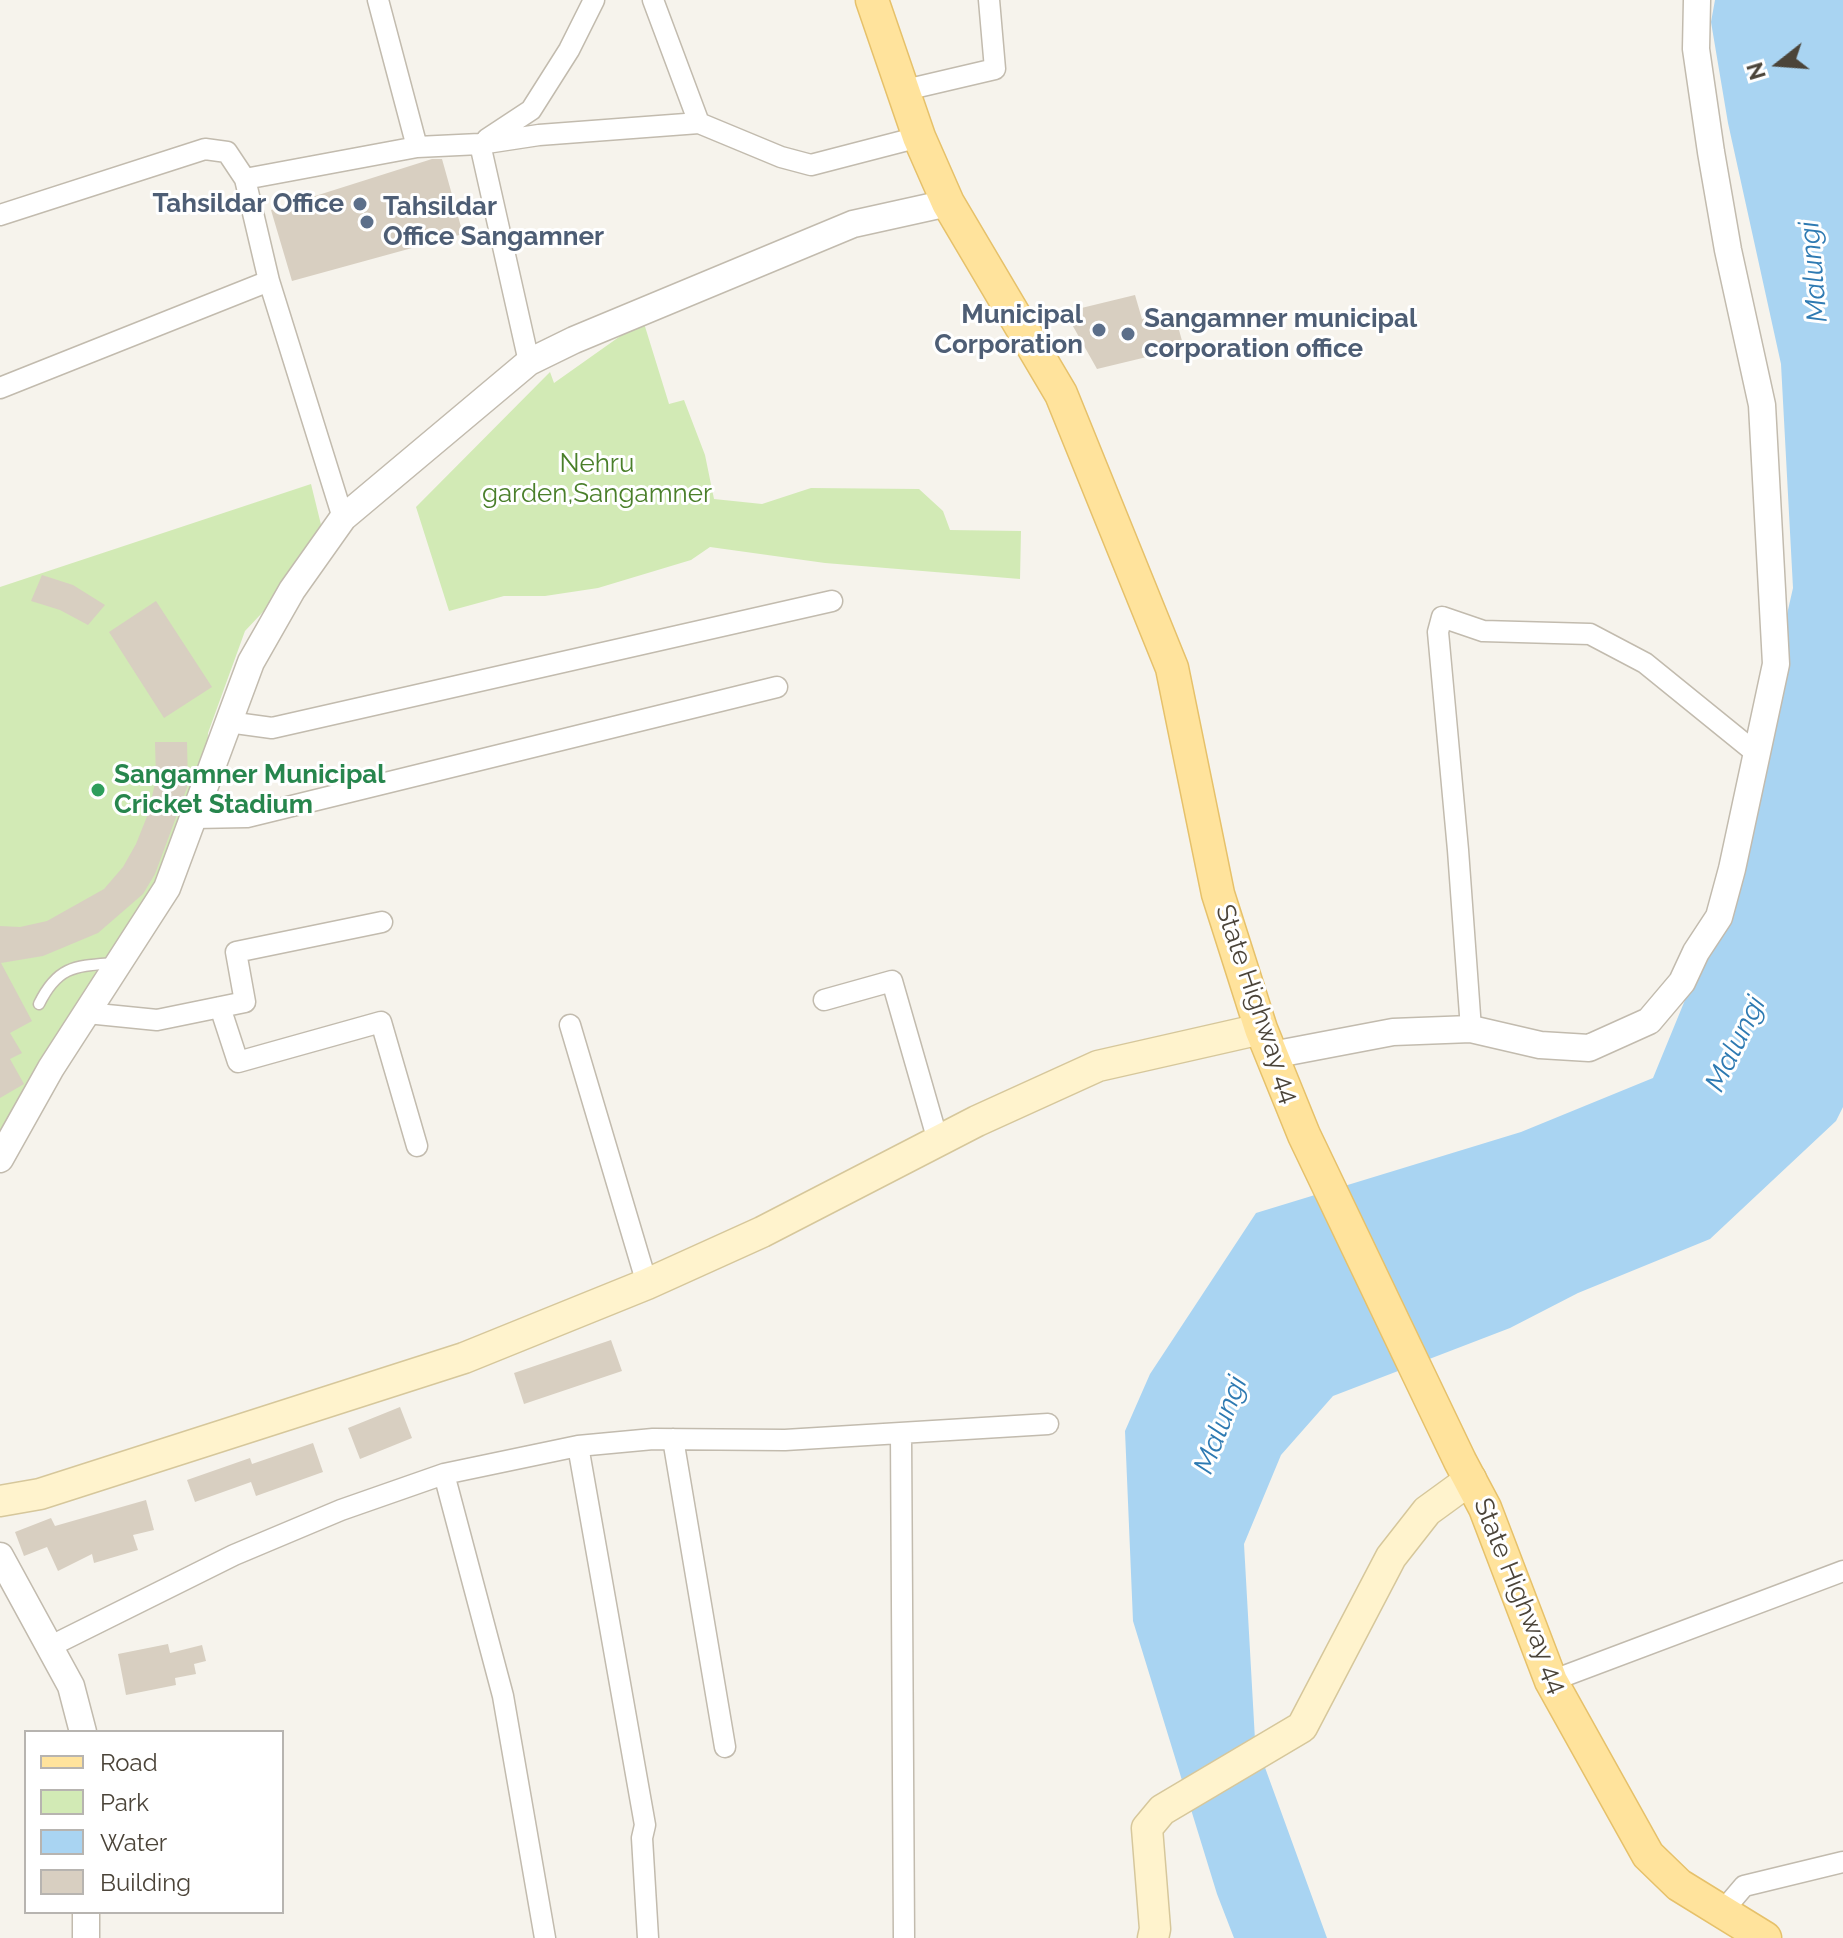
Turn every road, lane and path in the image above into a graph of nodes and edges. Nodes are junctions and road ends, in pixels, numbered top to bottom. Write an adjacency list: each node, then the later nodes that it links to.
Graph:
1 (378, 0): 11 (street)
2 (594, 0): 10 (street)
3 (653, 0): 8 (street)
4 (872, 0): 7 (main road, State Highway 44)
5 (989, 0): 7 (street)
6 (1697, 0): 22 (street)
7 (901, 91): 9 (main road, State Highway 44)
8 (699, 123): 9 (street); 10 (street)
9 (919, 137): 13 (main road, State Highway 44)
10 (480, 144): 11 (street); 16 (street)
11 (417, 147): 12 (street)
12 (245, 179): 14 (street); 15 (street)
13 (948, 203): 16 (street); 32 (main road, State Highway 44)
14 (0, 215)
15 (269, 281): 17 (street); 18 (street)
16 (529, 362): 18 (street)
17 (0, 388)
18 (343, 518): 21 (street)
19 (832, 601): 21 (street)
20 (777, 687): 23 (street)
21 (228, 722): 23 (street)
22 (1756, 753): 31 (street); 31 (street)
23 (194, 818): 25 (street)
24 (382, 922): 28 (street)
25 (119, 963): 27 (lane); 29 (street)
26 (824, 1000): 33 (street)
27 (39, 1004)
28 (220, 1007): 29 (street); 34 (street)
29 (87, 1013): 35 (street)
30 (570, 1025): 36 (street)
31 (1471, 1029): 32 (street)
32 (1266, 1042): 33 (main road); 41 (main road, State Highway 44)
33 (938, 1141): 36 (main road)
34 (417, 1146)
35 (0, 1159)
36 (647, 1284): 43 (main road)
37 (1048, 1424): 38 (street)
38 (901, 1434): 39 (street); 56 (street)
39 (673, 1439): 40 (street); 49 (street)
40 (578, 1446): 42 (street); 55 (street)
41 (1466, 1470): 47 (main road, State Highway 44); 57 (main road)
42 (444, 1474): 46 (street); 54 (street)
43 (0, 1501)
44 (0, 1556): 46 (street)
45 (1843, 1571): 47 (street)
46 (51, 1646): 48 (street)
47 (1551, 1681): 51 (main road, State Highway 44)
48 (82, 1730)
49 (725, 1747)
50 (1843, 1862): 51 (street)
51 (1721, 1913): 58 (main road, State Highway 44)
52 (86, 1914): 53 (street)
53 (86, 1938)
54 (545, 1938)
55 (648, 1938)
56 (904, 1938)
57 (1153, 1938)
58 (1765, 1938)

